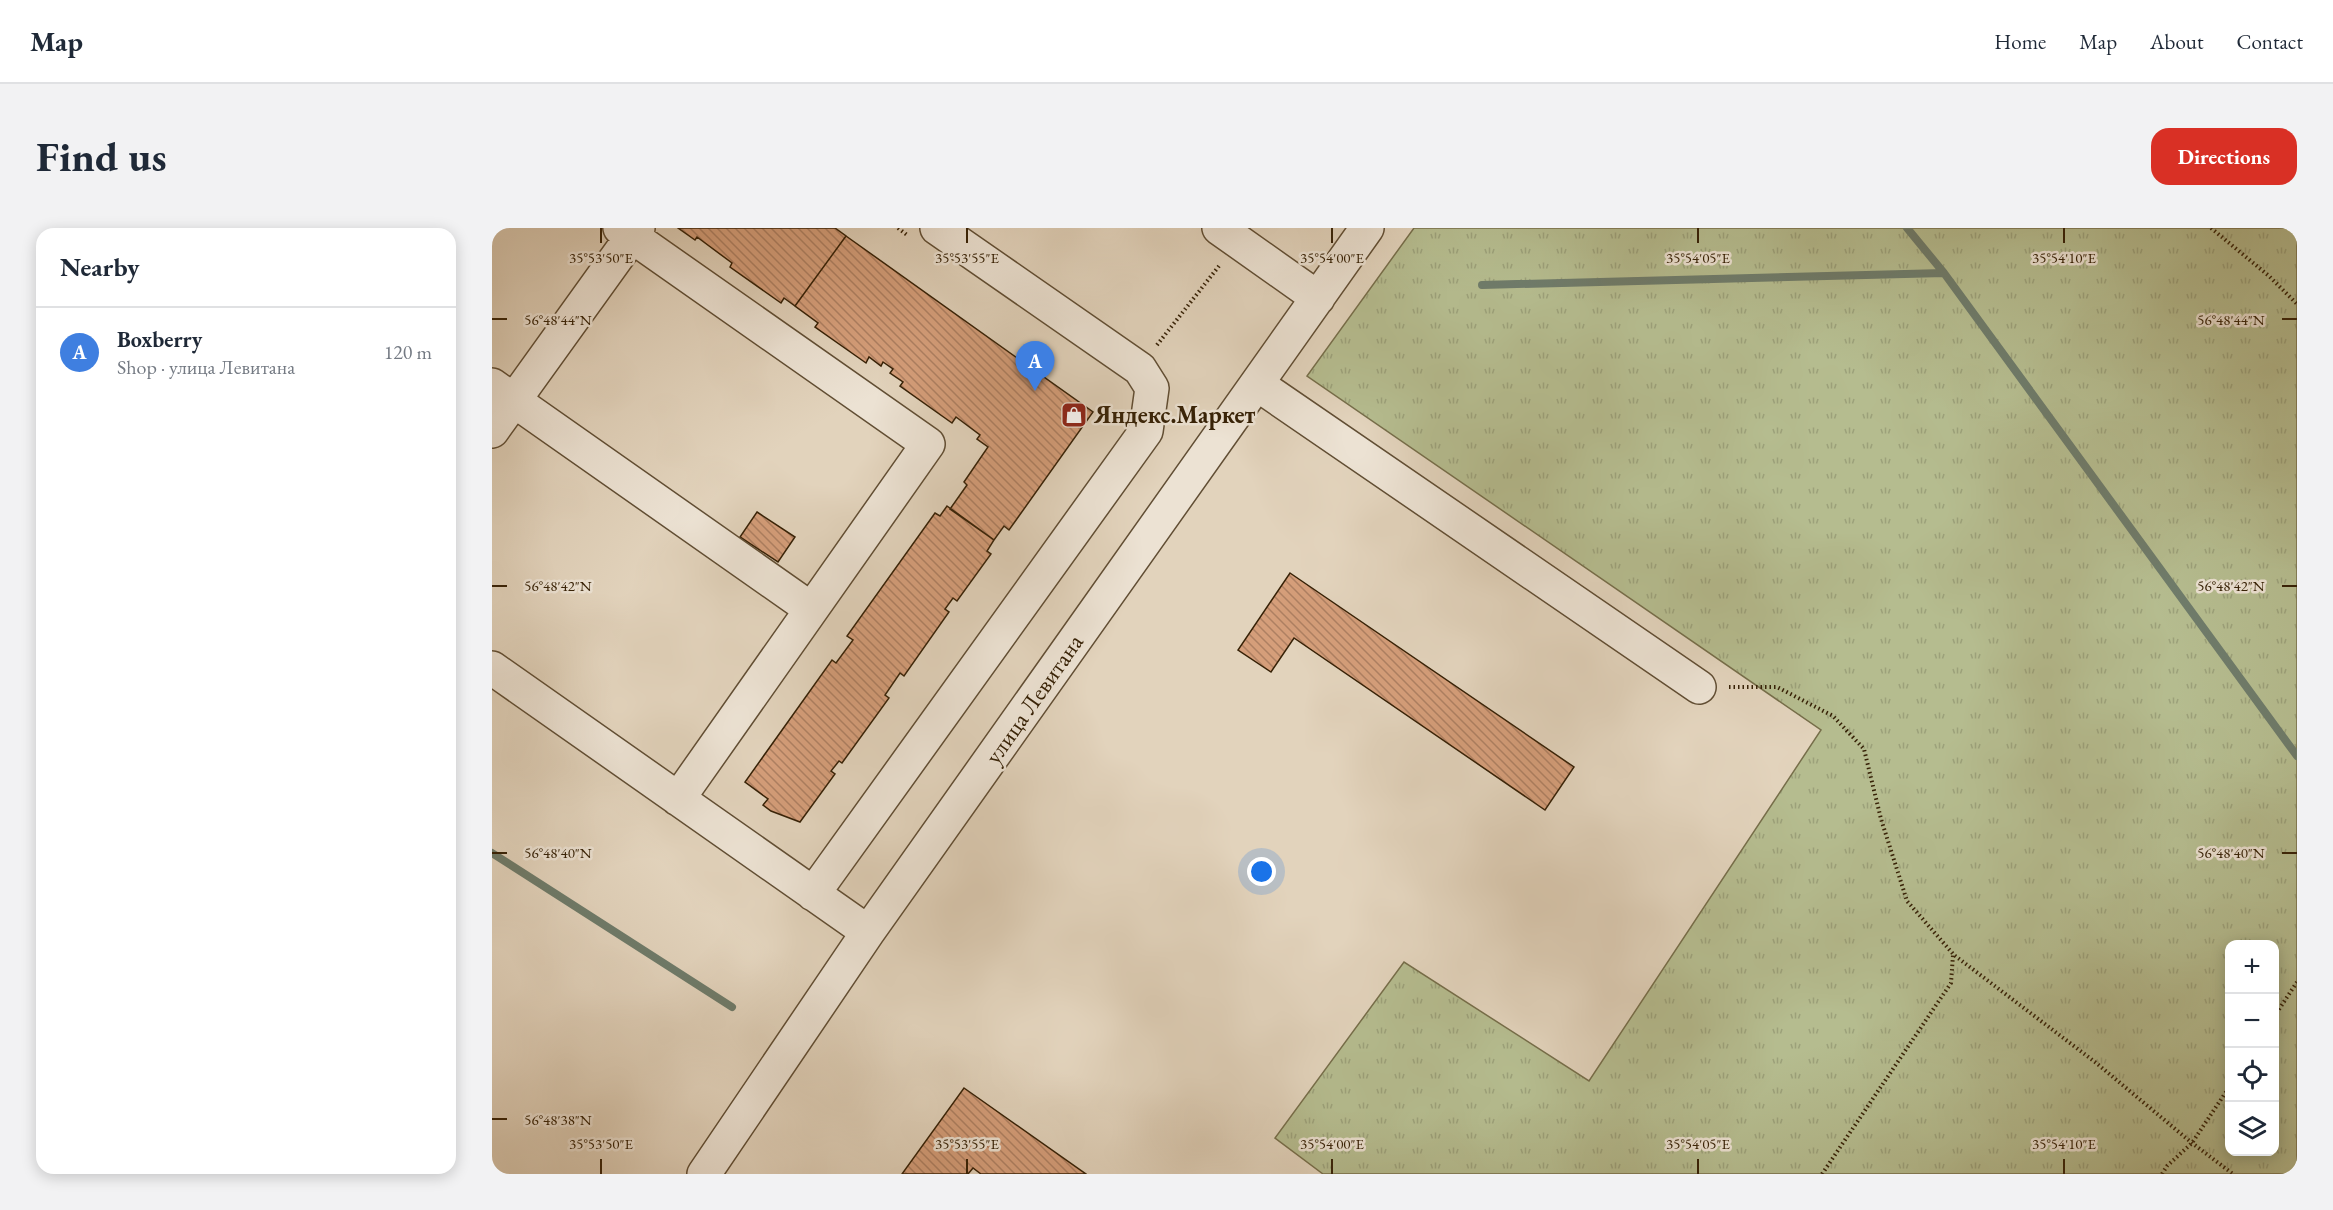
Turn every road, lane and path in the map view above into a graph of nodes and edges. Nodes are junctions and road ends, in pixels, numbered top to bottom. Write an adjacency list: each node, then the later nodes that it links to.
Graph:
1 (937, 228): 8 (street)
2 (1367, 228): 6 (street, улица Левитана)
3 (2211, 228): 7 (path)
4 (630, 231): 10 (street); 12 (street)
5 (1230, 233): 6 (street); 8 (path)
6 (1318, 298): 9 (street, улица Левитана)
7 (2297, 304)
8 (1140, 369): 16 (street)
9 (1257, 384): 14 (street); 17 (street, улица Левитана)
10 (503, 393): 11 (street); 12 (street)
11 (492, 431)
12 (811, 609): 15 (street)
13 (492, 668): 15 (street)
14 (1699, 687): 18 (path)
15 (678, 799): 16 (street)
16 (813, 894): 17 (street)
17 (868, 933): 23 (street, улица Левитана)
18 (1954, 955): 22 (path); 24 (path)
19 (2297, 982): 20 (path)
20 (2279, 1009)
21 (2225, 1092): 22 (path)
22 (2192, 1143): 25 (path); 26 (path)
23 (704, 1174)
24 (1822, 1174)
25 (2162, 1174)
26 (2233, 1174)

